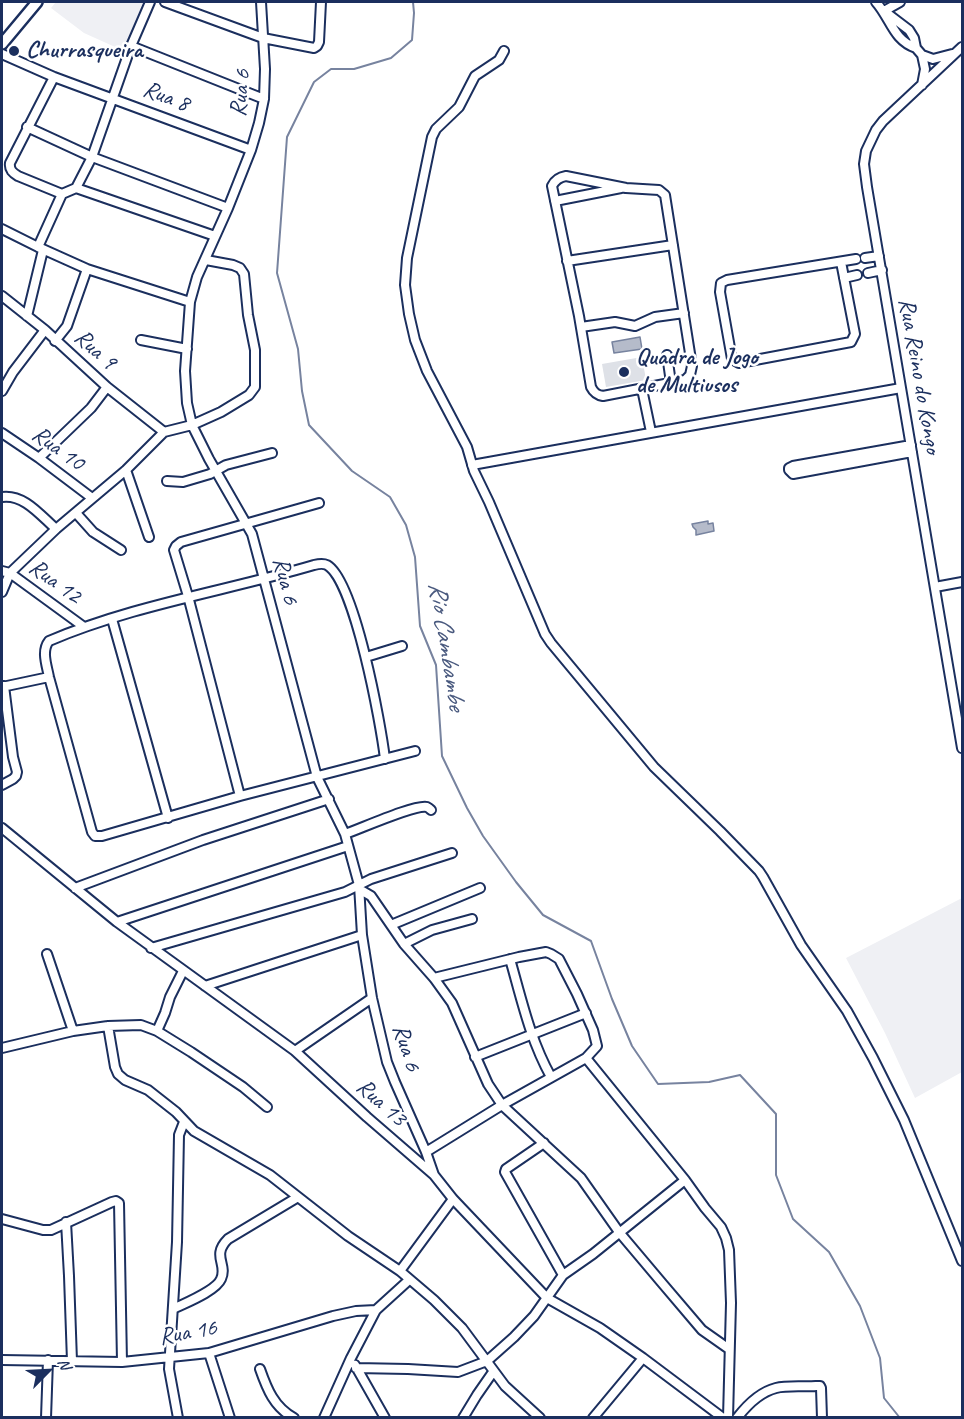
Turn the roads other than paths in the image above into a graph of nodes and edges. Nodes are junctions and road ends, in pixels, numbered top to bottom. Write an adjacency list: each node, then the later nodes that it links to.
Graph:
1 (29, 2): 10 (main road)
2 (37, 2): 12 (main road)
3 (150, 2): 13 (street)
4 (165, 2): 11 (street)
5 (261, 2): 11 (street, Rua 6)
6 (321, 2): 11 (street)
7 (876, 2): 9 (street)
8 (900, 2): 9 (street)
9 (884, 11): 16 (street); 16 (street)
10 (2, 36)
11 (262, 38): 21 (street, Rua 6)
12 (2, 44)
13 (131, 46): 20 (street); 21 (street)
14 (961, 49): 16 (street); 19 (street, Rua Reino do Kongo)
15 (504, 51): 67 (street)
16 (919, 52): 19 (street)
17 (2, 54): 18 (street, Rua 8)
18 (54, 77): 20 (street, Rua 8); 22 (street)
19 (922, 85): 34 (street, Rua Reino do Kongo)
20 (112, 98): 23 (street, Rua 8); 24 (street)
21 (264, 99): 23 (street, Rua 6)
22 (27, 127): 24 (street); 27 (street)
23 (251, 150): 29 (street, Rua 6)
24 (92, 157): 25 (street); 29 (street)
25 (76, 188): 27 (street); 31 (street)
26 (626, 188): 28 (street); 28 (street); 32 (street)
27 (62, 194): 33 (street)
28 (555, 201): 38 (street)
29 (228, 208): 31 (street, Rua 6)
30 (2, 229): 33 (street)
31 (215, 236): 36 (street, Rua 6)
32 (673, 245): 38 (street); 47 (street)
33 (41, 248): 40 (street); 48 (street)
34 (879, 256): 35 (street); 41 (street, Rua Reino do Kongo)
35 (865, 258)
36 (206, 260): 46 (street, Rua 6); 60 (street)
37 (856, 260): 39 (street)
38 (567, 261): 49 (street)
39 (841, 262): 44 (street); 44 (street)
40 (87, 269): 46 (street); 52 (street)
41 (882, 270): 42 (street); 58 (street, Rua Reino do Kongo)
42 (868, 273)
43 (857, 275): 44 (street)
44 (844, 278)
45 (2, 296): 48 (street, Rua 9)
46 (190, 302): 53 (street, Rua 6)
47 (684, 313): 49 (street); 55 (street)
48 (27, 316): 50 (street, Rua 9)
49 (581, 327): 57 (street)
50 (45, 330): 52 (street, Rua 9); 59 (street)
51 (141, 340): 53 (street)
52 (56, 341): 56 (street, Rua 9)
53 (187, 349): 60 (street, Rua 6)
54 (667, 355): 55 (street)
55 (671, 383): 57 (street)
56 (107, 387): 61 (street, Rua 9); 66 (street)
57 (642, 388): 62 (street)
58 (901, 388): 62 (street); 64 (street, Rua Reino do Kongo)
59 (2, 392)
60 (192, 425): 61 (street); 69 (street, Rua 6)
61 (164, 432): 68 (street)
62 (651, 432): 67 (street)
63 (2, 433): 66 (street, Rua 10)
64 (912, 449): 64 (street); 82 (street, Rua Reino do Kongo)
65 (272, 453): 69 (street)
66 (39, 458): 72 (street, Rua 10)
67 (472, 465): 141 (street)
68 (126, 470): 72 (street); 77 (street)
69 (216, 471): 70 (street); 75 (street, Rua 6)
70 (167, 481)
71 (2, 496): 76 (street)
72 (92, 498): 74 (street)
73 (319, 503): 75 (street)
74 (76, 513): 76 (street); 78 (street)
75 (246, 523): 80 (street, Rua 6); 84 (street)
76 (56, 529): 79 (street)
77 (149, 537)
78 (121, 550)
79 (6, 572): 83 (street); 86 (street, Rua 12)
80 (265, 579): 84 (street); 88 (street); 94 (street, Rua 6)
81 (963, 582): 82 (street)
82 (935, 587): 91 (street, Rua Reino do Kongo)
83 (2, 592)
84 (188, 596): 85 (street); 96 (street)
85 (112, 619): 86 (street); 99 (street)
86 (84, 627): 89 (street)
87 (402, 646): 88 (street)
88 (366, 657): 93 (street)
89 (49, 677): 90 (street); 99 (street)
90 (3, 686): 95 (street)
91 (963, 748)
92 (415, 751): 93 (street)
93 (385, 759): 94 (street)
94 (317, 777): 96 (street); 97 (street, Rua 6)
95 (2, 785)
96 (240, 796): 99 (street)
97 (329, 799): 101 (street, Rua 6); 105 (street)
98 (431, 810): 101 (street)
99 (168, 818)
100 (2, 828): 105 (street, Rua 13)
101 (345, 834): 102 (street, Rua 6)
102 (348, 846): 104 (street, Rua 6); 108 (street)
103 (452, 853): 104 (street)
104 (359, 887): 109 (street); 110 (street, Rua 6); 112 (street)
105 (75, 888): 108 (street, Rua 13)
106 (480, 888): 109 (street)
107 (472, 919): 111 (street)
108 (117, 922): 112 (street, Rua 13)
109 (391, 925): 111 (street)
110 (362, 935): 117 (street); 118 (street, Rua 6)
111 (404, 944): 116 (street)
112 (151, 948): 115 (street, Rua 13)
113 (47, 954): 121 (street)
114 (510, 959): 116 (street); 119 (street); 123 (street)
115 (183, 971): 117 (street, Rua 13); 122 (street)
116 (434, 978): 126 (street)
117 (205, 986): 125 (street, Rua 13)
118 (372, 998): 125 (street); 133 (street, Rua 6)
119 (586, 1014): 123 (street); 127 (street)
120 (108, 1026): 121 (street); 122 (street); 131 (street)
121 (73, 1031): 124 (street)
122 (157, 1031): 130 (street)
123 (531, 1035): 126 (street); 128 (street)
124 (2, 1048)
125 (295, 1051): 134 (street, Rua 13)
126 (475, 1057): 129 (street)
127 (586, 1058): 128 (street); 135 (street)
128 (551, 1077): 129 (street)
129 (502, 1105): 132 (street); 133 (street)
130 (267, 1107)
131 (184, 1122): 136 (street); 146 (street)
132 (544, 1143): 140 (street); 143 (street)
133 (426, 1152): 134 (street, Rua 6)
134 (434, 1175): 137 (street, Rua 13)
135 (685, 1180): 140 (street); 148 (street)
136 (298, 1197): 142 (street); 146 (street)
137 (453, 1199): 142 (street); 145 (street, Rua 13)
138 (2, 1219): 139 (street)
139 (66, 1222): 155 (street); 157 (street)
140 (619, 1232): 143 (street); 148 (street)
141 (963, 1261)
142 (400, 1271): 144 (street)
143 (563, 1275): 145 (street)
144 (409, 1280): 147 (street); 156 (street)
145 (547, 1298): 152 (street, Rua 13); 156 (street)
146 (173, 1309): 150 (street)
147 (376, 1310): 149 (street, Rua 16); 151 (street)
148 (729, 1349): 171 (street)
149 (209, 1353): 150 (street, Rua 16); 164 (street)
150 (170, 1358): 157 (street, Rua 16); 163 (street)
151 (351, 1358): 158 (street); 161 (street)
152 (644, 1358): 170 (street); 171 (street, Rua 13)
153 (2, 1360): 154 (street, Rua 16)
154 (48, 1360): 155 (street, Rua 16); 162 (street)
155 (72, 1361): 157 (street, Rua 16)
156 (487, 1361): 158 (street); 160 (street)
157 (122, 1362)
158 (356, 1368): 167 (street)
159 (260, 1369): 165 (street)
160 (493, 1372): 168 (street); 169 (street)
161 (326, 1414): 166 (street)
162 (46, 1418)
163 (178, 1418)
164 (230, 1418)
165 (294, 1418)
166 (317, 1418)
167 (385, 1418)
168 (463, 1418)
169 (540, 1418)
170 (593, 1418)
171 (726, 1418)
172 (737, 1418): 173 (street)
173 (822, 1418)

